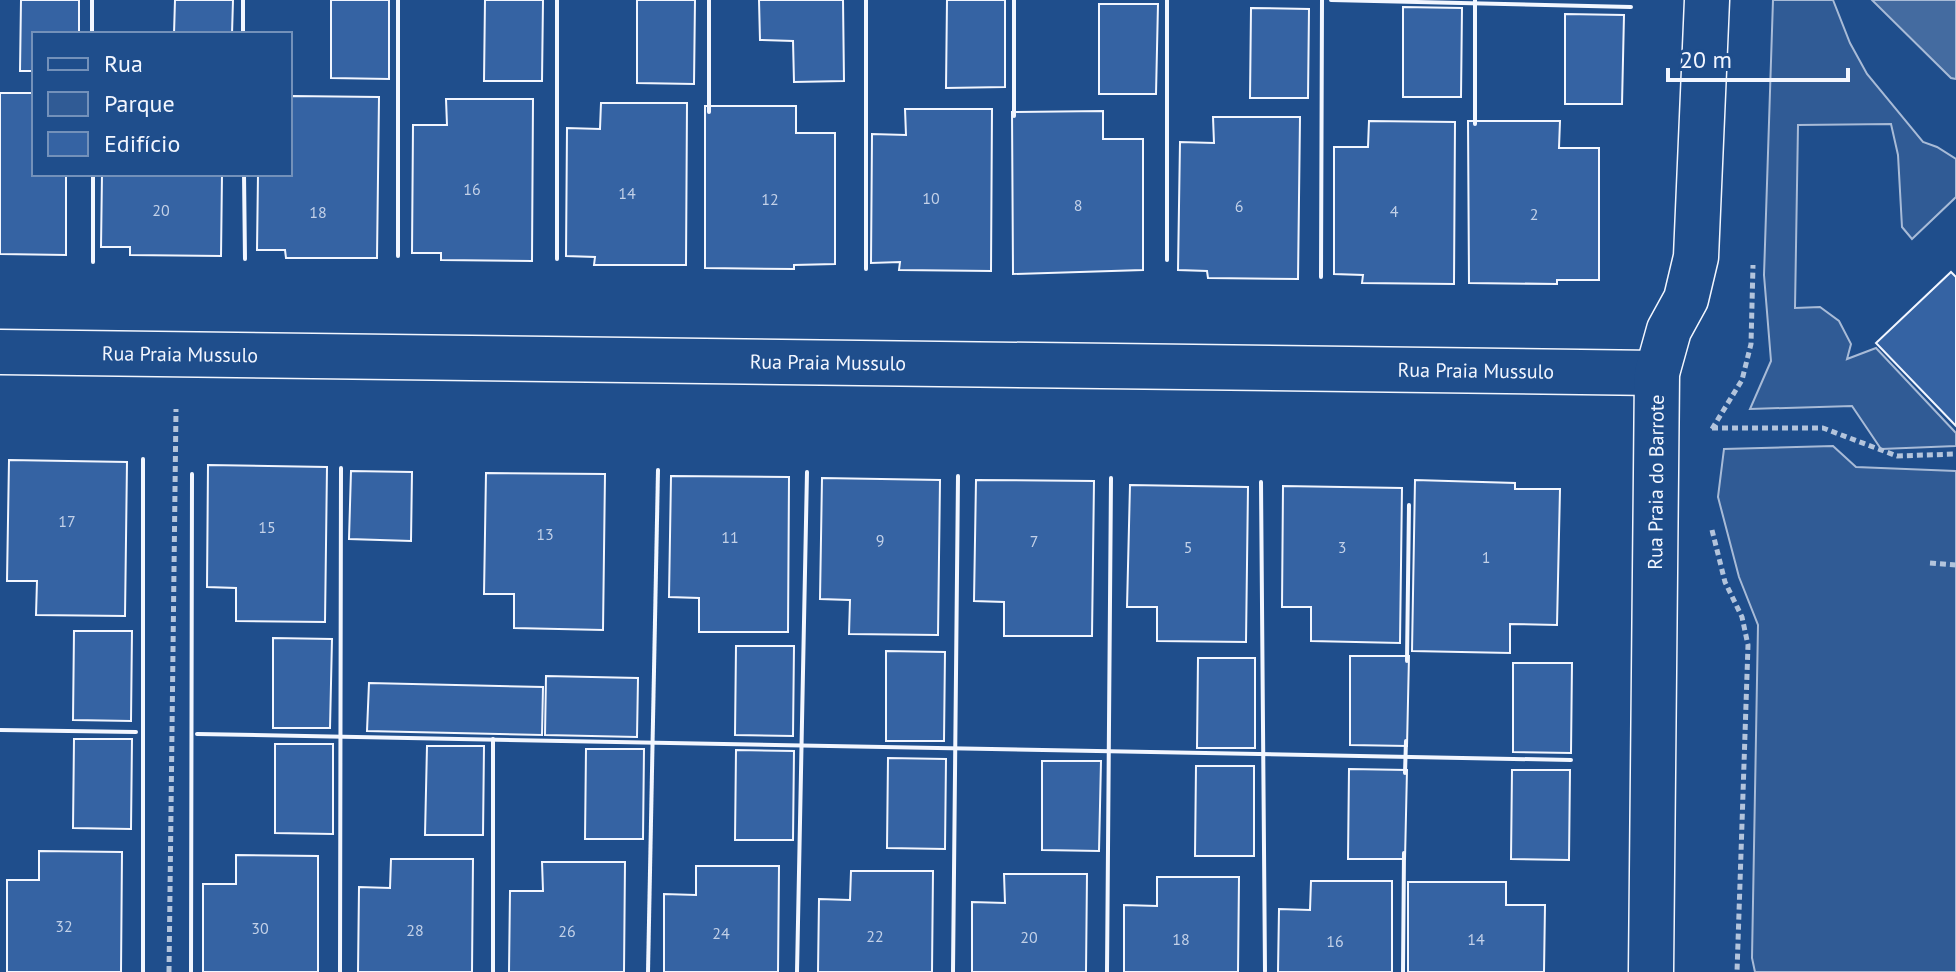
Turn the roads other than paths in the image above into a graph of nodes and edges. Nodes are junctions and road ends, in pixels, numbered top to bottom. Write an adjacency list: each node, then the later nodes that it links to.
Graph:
1 (1707, 0): 3 (street, Rua Praia do Barrote)
2 (0, 352): 3 (street, Rua Praia Mussulo)
3 (1657, 373): 4 (street, Rua Praia do Barrote)
4 (1651, 972)

